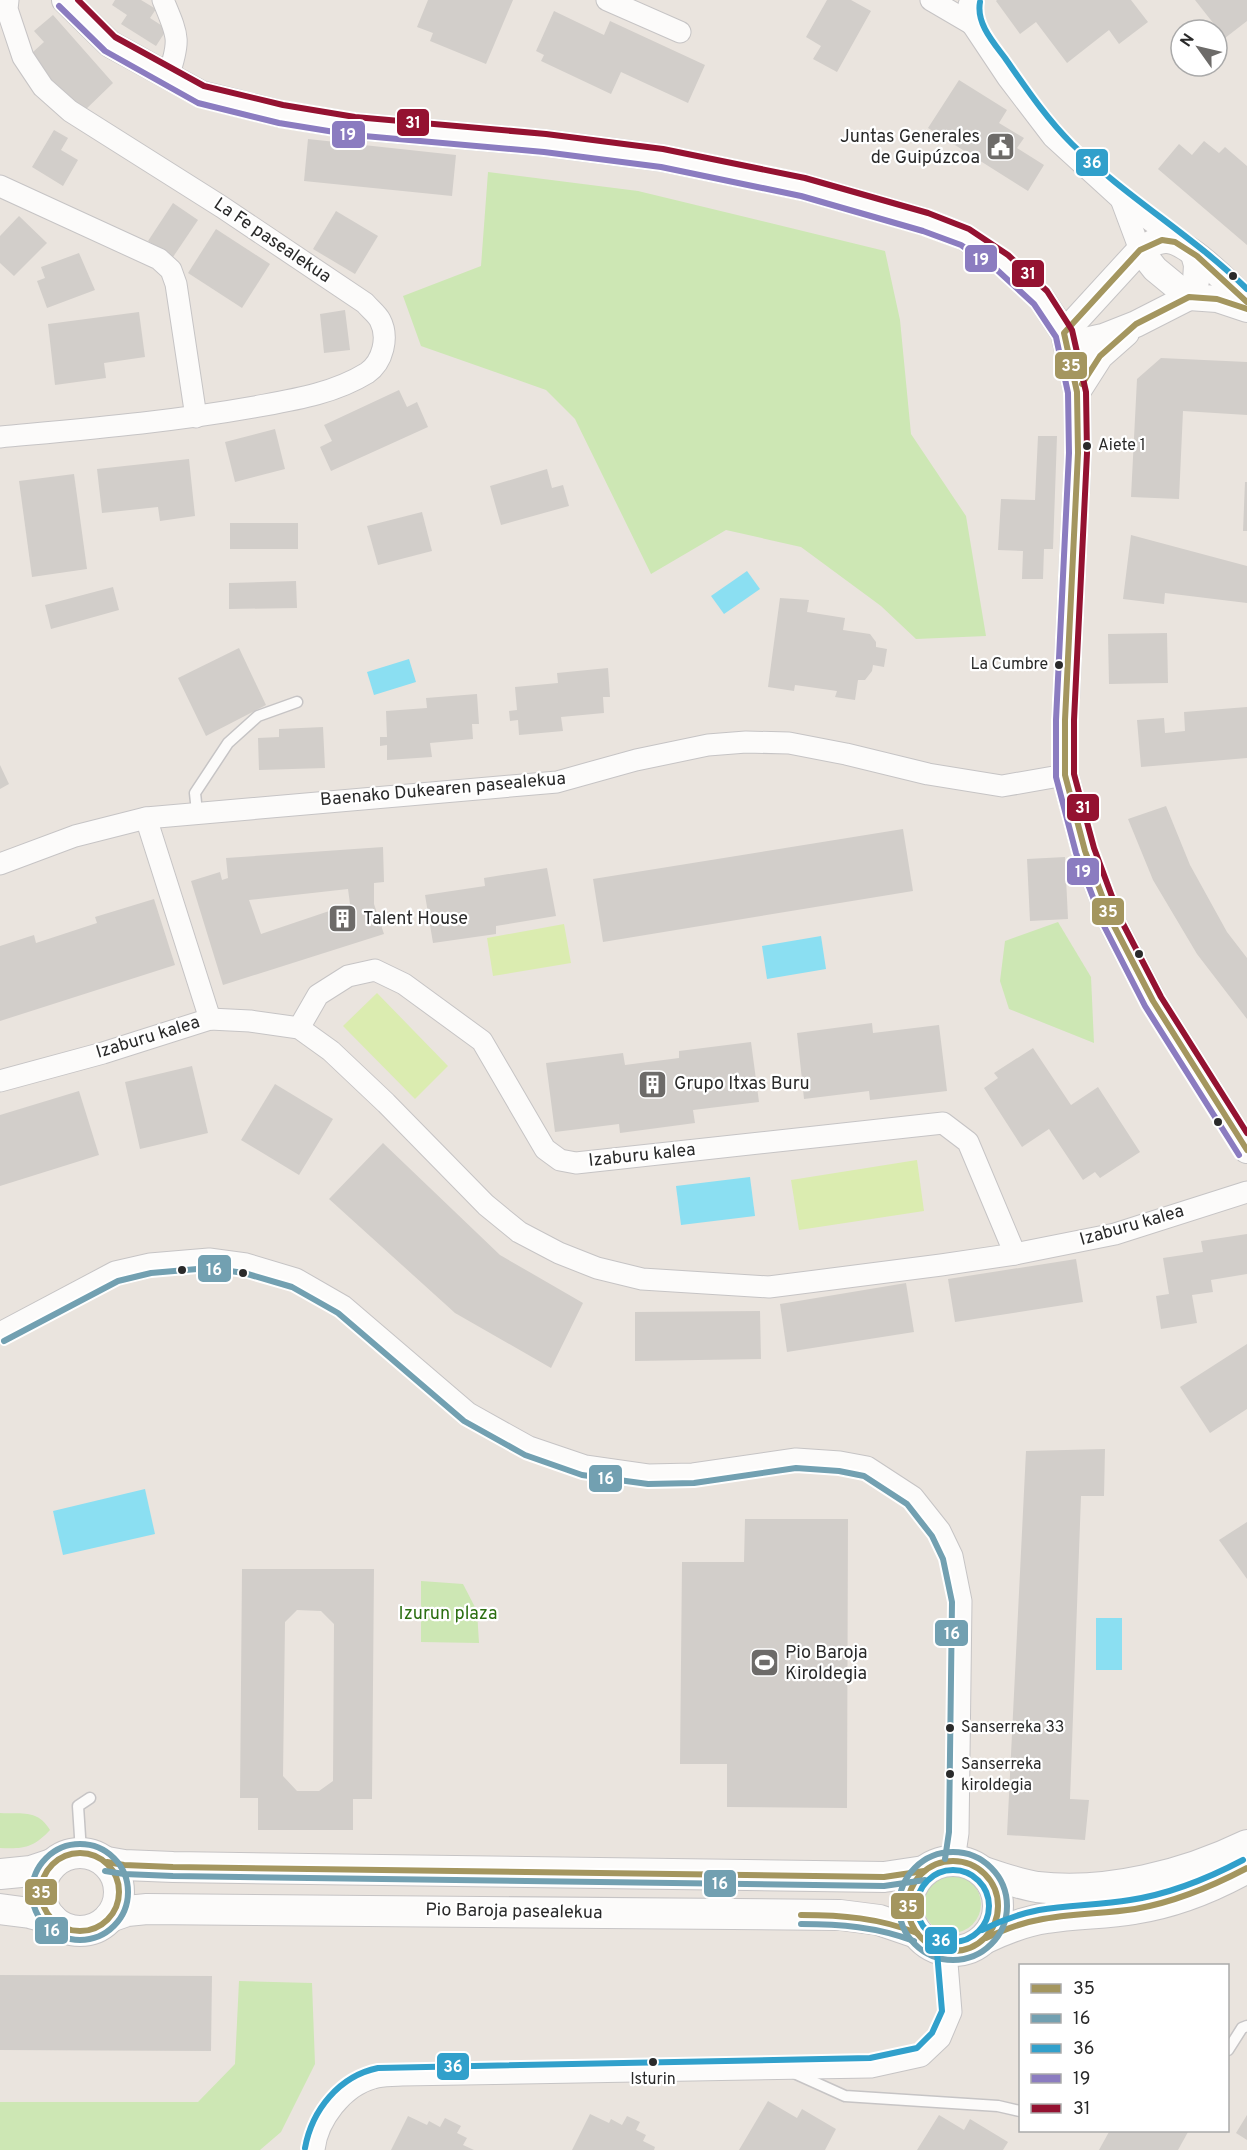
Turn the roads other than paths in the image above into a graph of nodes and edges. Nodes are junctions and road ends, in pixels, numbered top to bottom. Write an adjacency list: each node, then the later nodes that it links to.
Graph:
1 (8, 0): 22 (street, La Fe pasealekua)
2 (65, 0): 9 (street)
3 (163, 0): 9 (street)
4 (607, 0): 8 (street)
5 (931, 0): 7 (street)
6 (971, 0): 7 (street)
7 (972, 24): 11 (street)
8 (680, 32)
9 (168, 76): 16 (street)
10 (0, 186): 22 (street)
11 (1121, 199): 12 (street); 13 (street)
12 (1140, 249): 13 (street); 14 (street); 15 (street)
13 (1188, 249): 15 (street); 17 (street)
14 (1102, 293): 16 (street); 20 (street)
15 (1189, 297): 18 (street); 19 (street)
16 (1041, 298): 20 (street)
17 (1247, 302)
18 (1247, 309)
19 (1136, 324): 20 (street); 21 (street)
20 (1066, 339): 21 (street)
21 (1077, 392): 25 (street)
22 (196, 417): 23 (street, La Fe pasealekua)
23 (0, 437)
24 (297, 702): 26 (lane)
25 (1065, 775): 26 (street, Baenako Dukearen pasealekua); 32 (street)
26 (197, 812): 27 (street, Baenako Dukearen pasealekua)
27 (146, 818): 28 (street, Baenako Dukearen pasealekua); 29 (street)
28 (0, 864)
29 (210, 1019): 30 (street, Izaburu kalea); 31 (street, Izaburu kalea)
30 (299, 1028): 34 (street, Izaburu kalea); 34 (street, Izaburu kalea)
31 (0, 1081)
32 (1247, 1150)
33 (1247, 1192): 34 (street, Izaburu kalea)
34 (1015, 1254)
35 (0, 1333): 39 (street)
36 (90, 1798): 38 (lane)
37 (1247, 1845): 43 (main road)
38 (94, 1857): 40 (main road); 42 (main road); 46 (main road)
39 (954, 1860): 42 (main road); 43 (main road)
40 (52, 1864): 44 (main road); 47 (main road)
41 (1247, 1868): 49 (main road)
42 (924, 1870): 48 (main road)
43 (984, 1872): 49 (main road)
44 (0, 1874)
45 (0, 1910): 47 (main road)
46 (110, 1917): 47 (main road); 48 (main road, Pio Baroja pasealekua)
47 (51, 1919)
48 (917, 1933): 50 (main road, Pio Baroja pasealekua)
49 (986, 1938): 50 (main road)
50 (946, 1951): 53 (street)
51 (1247, 2026): 52 (lane)
52 (1229, 2047)
53 (783, 2068): 54 (lane); 55 (street)
54 (1019, 2111)
55 (314, 2150)

